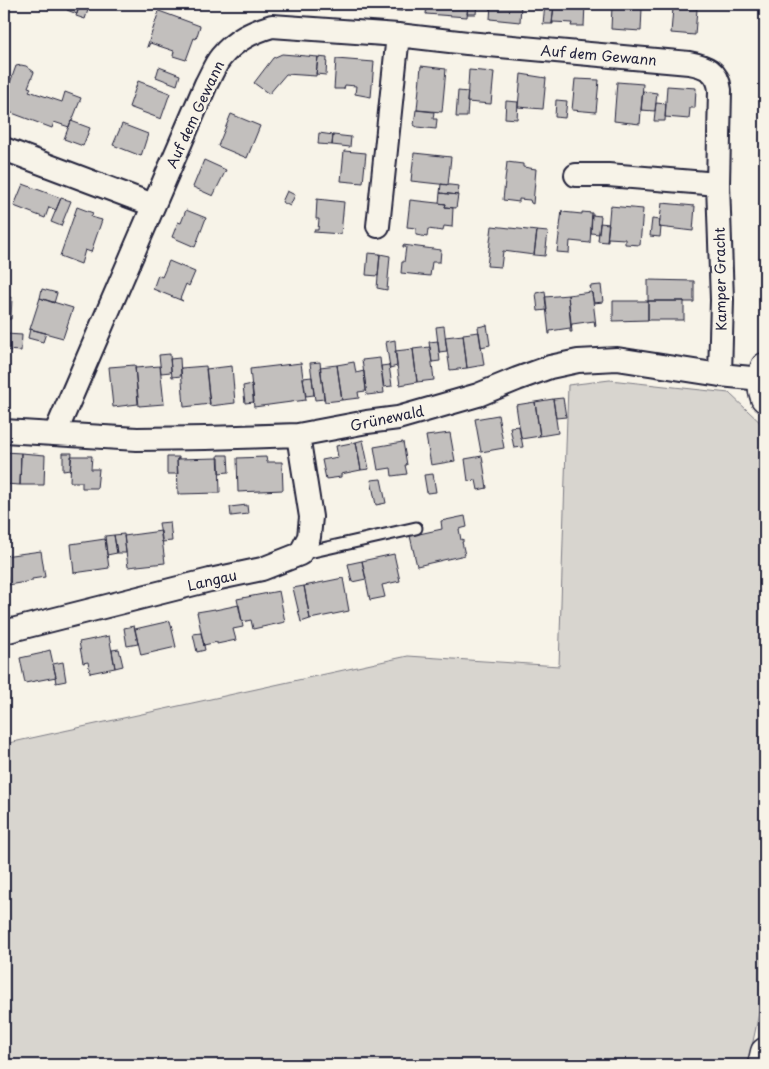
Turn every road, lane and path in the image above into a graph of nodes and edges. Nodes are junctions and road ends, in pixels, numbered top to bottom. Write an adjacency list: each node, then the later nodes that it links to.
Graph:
1 (398, 35): 2 (street, Auf dem Gewann); 6 (street, Auf dem Gewann); 7 (street)
2 (710, 69): 5 (street, Kamper Gracht)
3 (4, 148): 6 (street)
4 (576, 175): 5 (street)
5 (718, 184): 8 (street, Kamper Gracht)
6 (153, 205): 11 (street, Auf dem Gewann)
7 (378, 226)
8 (720, 375): 9 (street, Grünewald); 12 (street, Grünewald)
9 (764, 381)
10 (4, 431): 11 (street, Grünewald)
11 (54, 434): 12 (street, Grünewald)
12 (298, 435): 14 (street)
13 (416, 528): 14 (lane)
14 (300, 554): 15 (street, Langau)
15 (4, 632)
16 (765, 1052): 17 (street)
17 (762, 1065)

